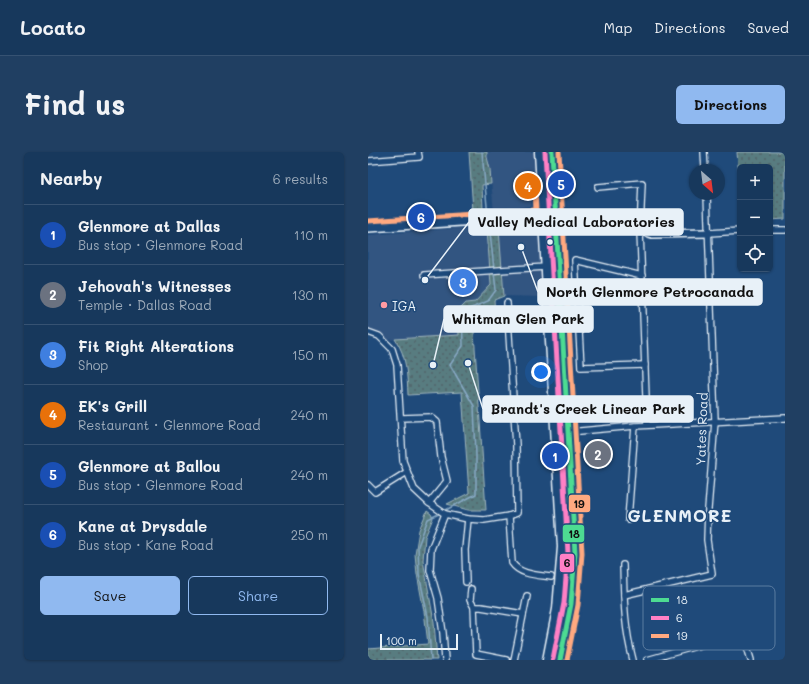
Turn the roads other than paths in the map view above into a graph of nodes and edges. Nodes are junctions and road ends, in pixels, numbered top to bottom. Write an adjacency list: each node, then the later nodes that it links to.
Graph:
1 (418, 152): 5 (street)
2 (539, 152): 10 (main road)
3 (552, 152): 9 (main road)
4 (704, 152): 6 (street)
5 (368, 161)
6 (705, 164)
7 (598, 187): 14 (street)
8 (707, 200): 16 (street, Yates Road)
9 (556, 216): 10 (street); 14 (street); 28 (main road)
10 (543, 217): 11 (street); 17 (main road)
11 (368, 228)
12 (773, 230): 13 (street)
13 (785, 230)
14 (640, 231): 16 (street); 19 (street)
15 (737, 232): 16 (street)
16 (709, 233): 25 (street, Yates Road)
17 (546, 267): 18 (street); 52 (main road)
18 (424, 275)
19 (642, 276): 22 (street); 22 (street)
20 (507, 303): 33 (street)
21 (368, 332): 23 (street)
22 (645, 365): 26 (street)
23 (401, 418): 29 (street); 31 (street)
24 (785, 418): 25 (street)
25 (715, 421): 26 (street); 39 (street, Yates Road)
26 (647, 425): 27 (street)
27 (635, 426): 28 (street); 35 (street)
28 (569, 432): 53 (main road)
29 (407, 472): 30 (street); 31 (street)
30 (368, 485)
31 (429, 503): 32 (street)
32 (445, 514): 34 (street); 49 (street)
33 (509, 516): 34 (street); 37 (street)
34 (468, 519): 38 (street)
35 (628, 519)
36 (623, 565): 42 (street)
37 (551, 577)
38 (466, 582)
39 (662, 586)
40 (471, 589): 44 (street)
41 (643, 590): 42 (street, Yates Road)
42 (624, 595): 54 (street)
43 (527, 596): 45 (street)
44 (474, 607): 45 (street); 48 (street)
45 (523, 614): 51 (street)
46 (683, 650): 55 (street)
47 (748, 650): 56 (street)
48 (474, 657): 50 (street)
49 (445, 660)
50 (506, 660)
51 (514, 660)
52 (547, 660)
53 (560, 660)
54 (633, 660)
55 (647, 660)
56 (751, 660)

